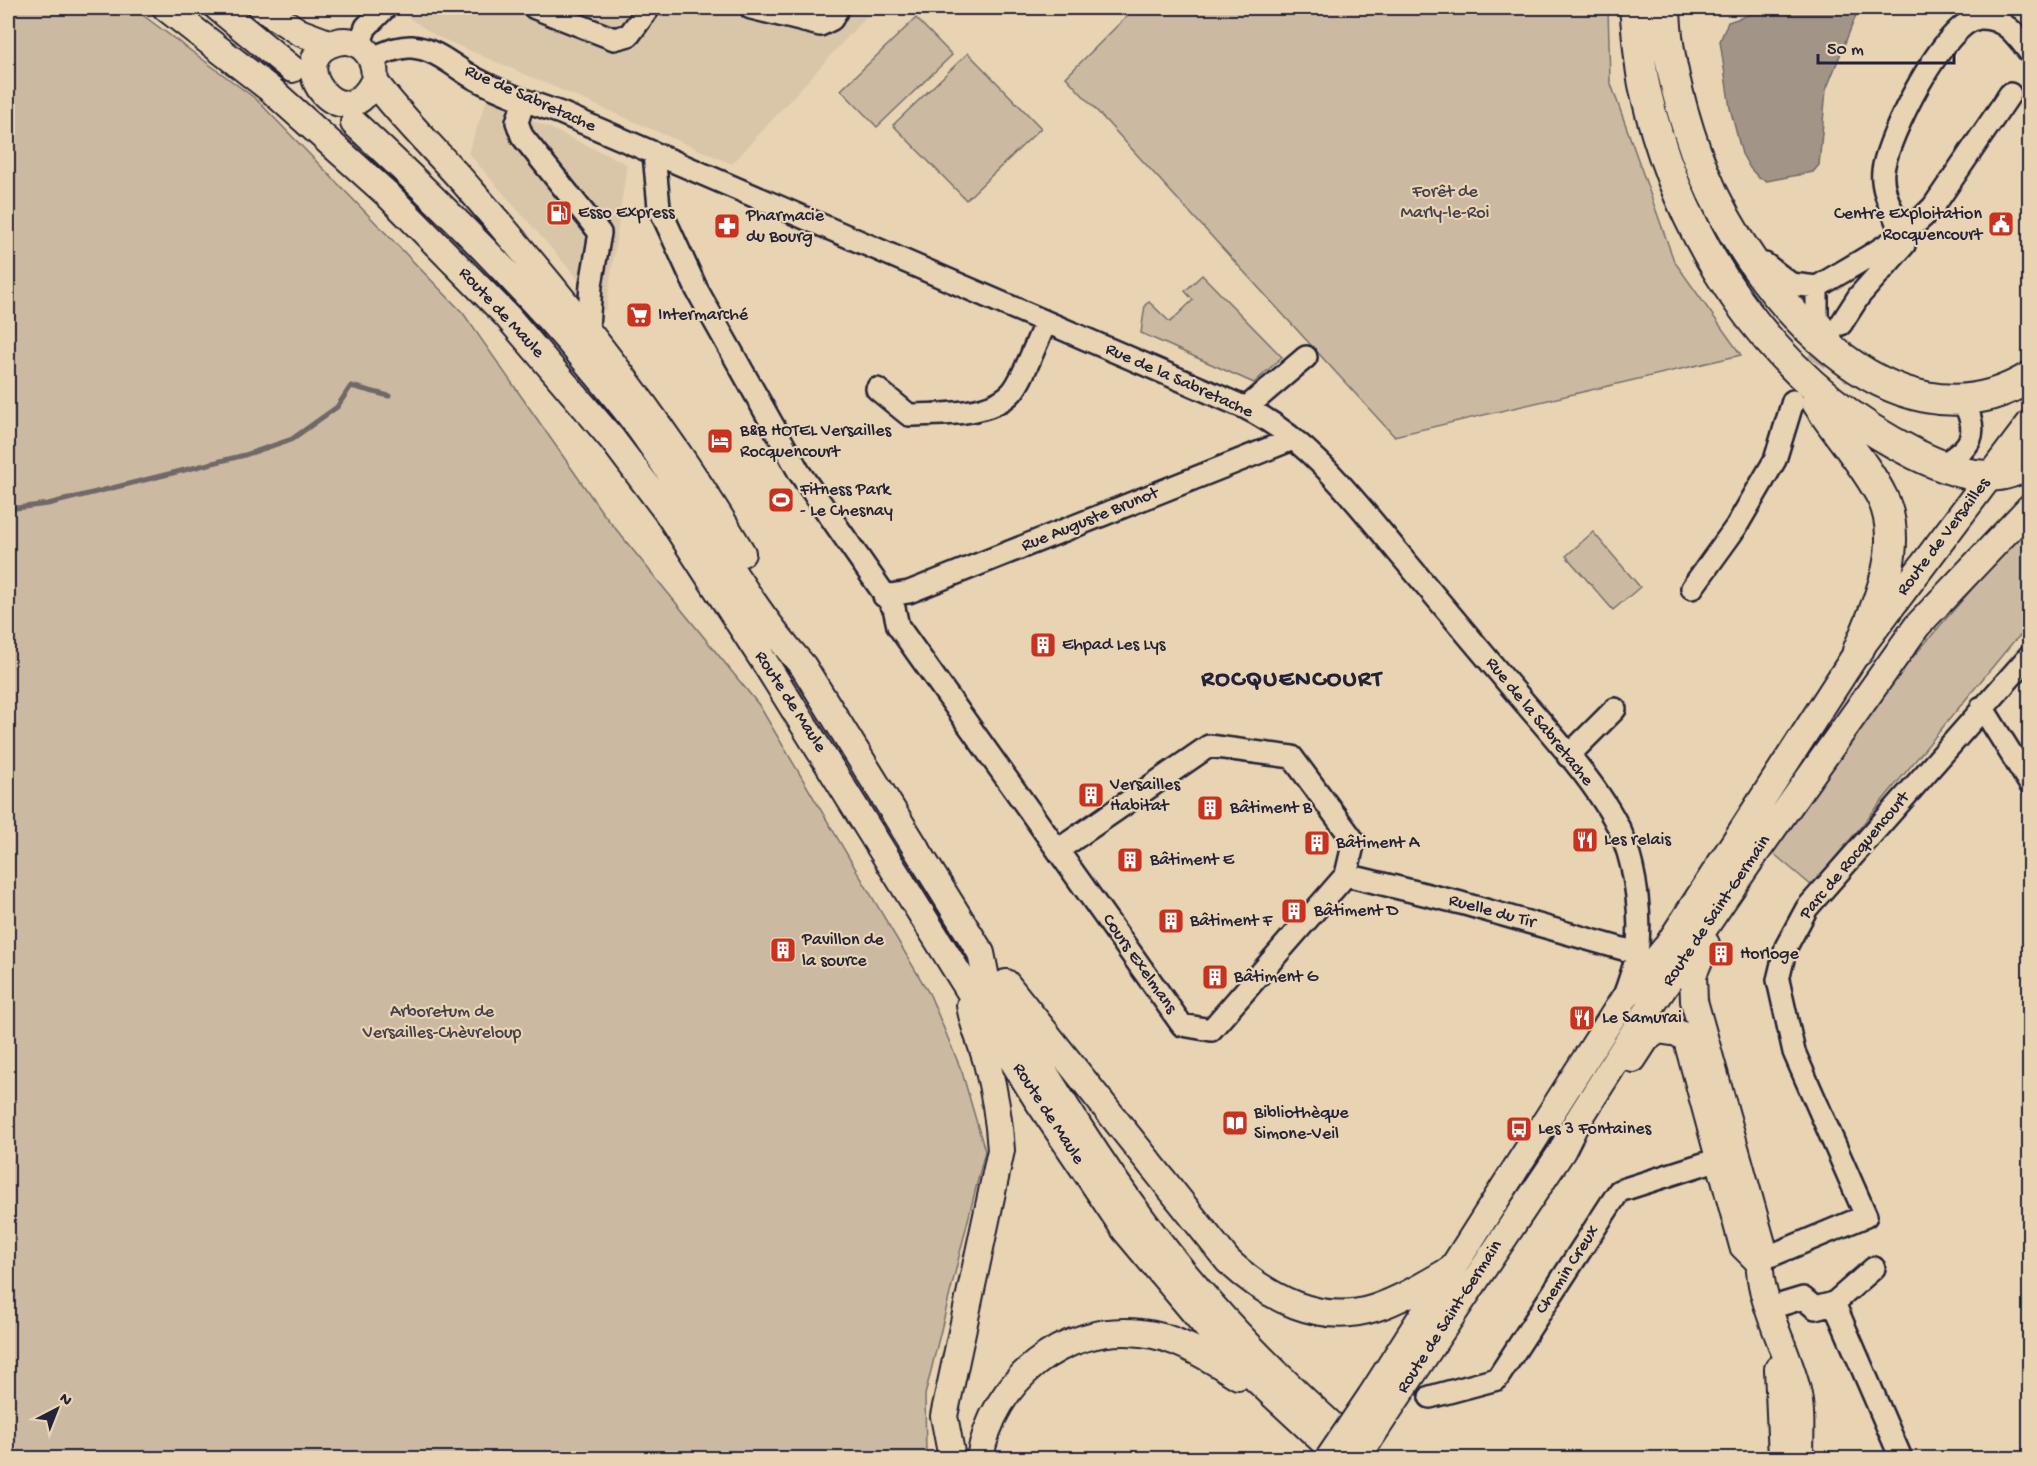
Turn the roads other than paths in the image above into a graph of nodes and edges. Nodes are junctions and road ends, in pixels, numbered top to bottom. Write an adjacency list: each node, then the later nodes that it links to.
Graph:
1 (166, 8): 21 (main road, Route de Maule)
2 (191, 8): 16 (main road)
3 (218, 8): 15 (main road)
4 (262, 8): 12 (main road)
5 (385, 8): 13 (street)
6 (535, 8): 7 (street)
7 (650, 8)
8 (751, 8): 9 (street)
9 (838, 8)
10 (1635, 8): 30 (highway)
11 (1665, 8): 23 (highway)
12 (331, 44): 13 (main road); 16 (main road)
13 (367, 44): 16 (main road); 18 (street, Rue de Sabretache); 27 (main road)
14 (2030, 53): 22 (street)
15 (292, 69)
16 (325, 94): 21 (main road)
17 (2010, 94): 22 (street)
18 (524, 101): 20 (street, Rue de Sabretache); 27 (street)
19 (354, 123): 27 (main road, Route de Maule)
20 (654, 154): 25 (street, Rue de la Sabretache); 43 (street, Cours Exelmans)
21 (387, 194): 55 (main road, Route de Maule)
22 (1902, 236): 24 (street); 26 (street)
23 (1746, 250): 24 (street); 29 (highway)
24 (1817, 286): 29 (street)
25 (1045, 324): 32 (street); 35 (street, Rue de la Sabretache)
26 (1841, 324)
27 (586, 347): 53 (main road, Route de Maule)
28 (1306, 357): 35 (street)
29 (1856, 369): 34 (highway)
30 (1798, 372): 39 (highway); 44 (highway)
31 (2030, 377): 34 (highway)
32 (878, 389)
33 (1792, 401): 42 (street)
34 (1963, 401): 39 (street)
35 (1245, 408): 37 (street, Rue de la Sabretache)
36 (2030, 423): 40 (main road, Route de Versailles)
37 (1293, 439): 43 (street, Rue Auguste Brunot); 48 (street, Rue de la Sabretache)
38 (2030, 462): 40 (highway)
39 (1940, 466): 40 (highway)
40 (1989, 477): 44 (main road, Route de Versailles)
41 (2030, 507): 52 (main road, Route de Saint-Germain)
42 (1692, 588)
43 (884, 596): 50 (street, Cours Exelmans)
44 (1858, 651): 56 (main road, Route de Saint-Germain)
45 (2030, 655): 46 (street, Parc de Rocquencourt)
46 (1982, 707): 49 (street); 59 (street, Parc de Rocquencourt)
47 (1615, 709): 48 (street)
48 (1568, 756): 54 (street, Rue de la Sabretache)
49 (2030, 784)
50 (1058, 850): 51 (street, Cours Exelmans); 51 (street, Cours Exelmans)
51 (1346, 875): 54 (street, Ruelle du Tir)
52 (1710, 922): 57 (main road); 58 (main road, Route de Saint-Germain)
53 (981, 953): 60 (main road); 72 (main road, Route de Maule)
54 (1637, 953): 56 (street)
55 (967, 986): 64 (main road, Route de Maule); 67 (main road)
56 (1623, 1000): 60 (main road, Route de Saint-Germain)
57 (1726, 1149): 58 (main road); 59 (main road); 59 (main road); 65 (street, Chemin Creux)
58 (1562, 1151): 66 (main road, Route de Saint-Germain)
59 (1758, 1261): 63 (main road)
60 (1454, 1268): 66 (main road, Route de Saint-Germain)
61 (1874, 1268): 62 (street)
62 (1834, 1303): 63 (street); 75 (street)
63 (1772, 1316): 73 (main road); 74 (main road)
64 (1271, 1396): 68 (main road); 70 (main road, Route de Maule)
65 (1430, 1397)
66 (1379, 1404): 69 (main road, Route de Saint-Germain, bridge); 71 (main road, Route de Saint-Germain, bridge)
67 (952, 1458)
68 (980, 1458)
69 (1329, 1458)
70 (1341, 1458)
71 (1357, 1458)
72 (1370, 1458)
73 (1782, 1458)
74 (1800, 1458)
75 (1901, 1458)

